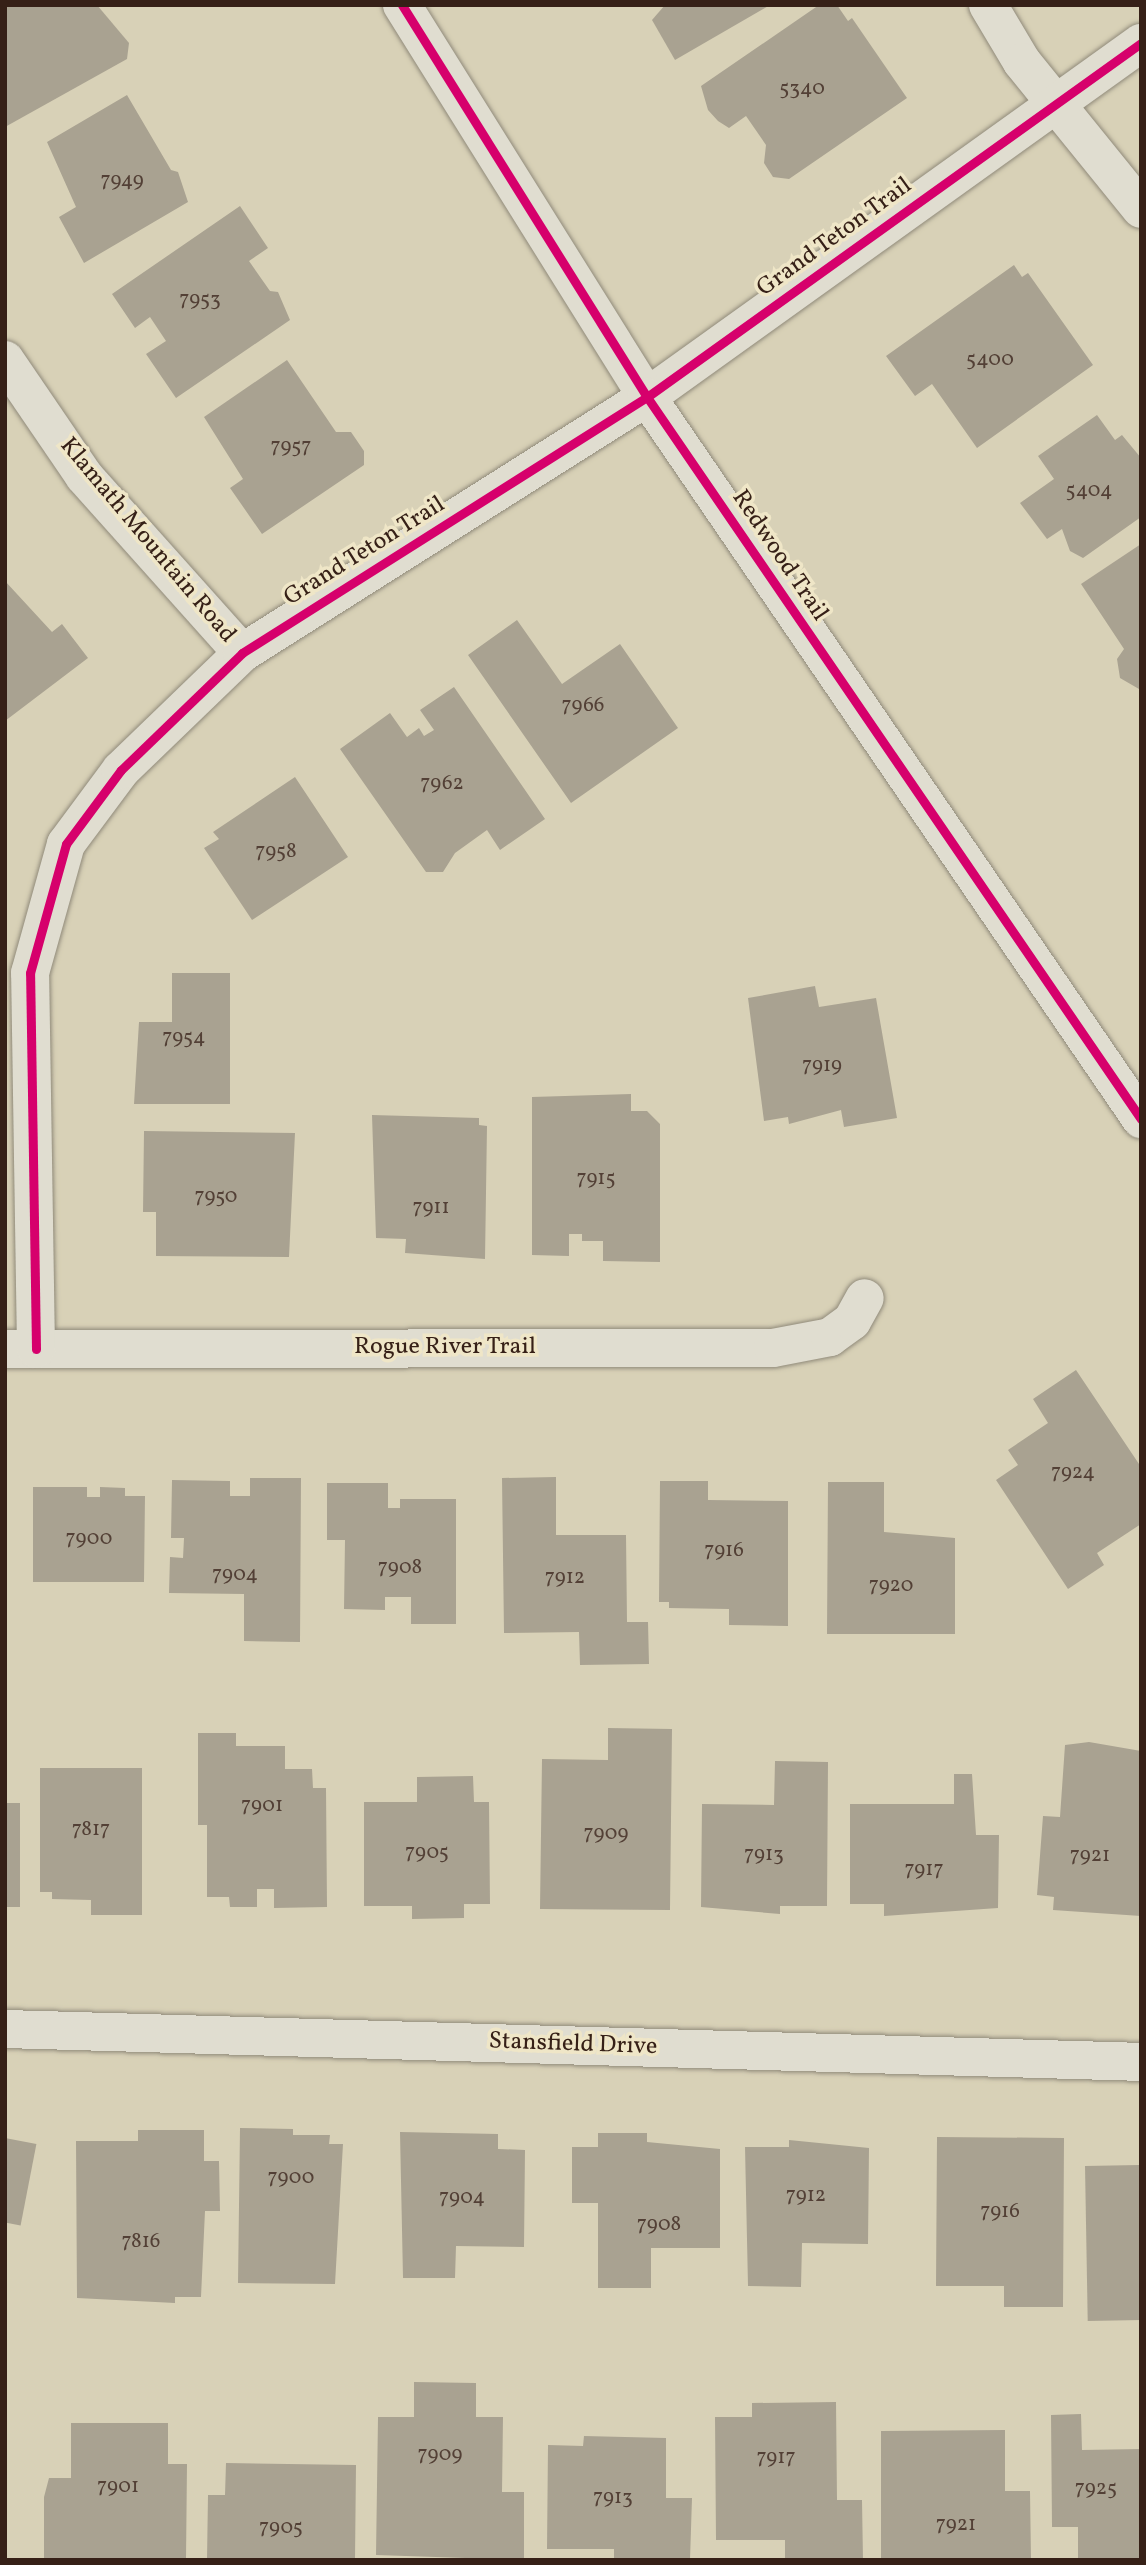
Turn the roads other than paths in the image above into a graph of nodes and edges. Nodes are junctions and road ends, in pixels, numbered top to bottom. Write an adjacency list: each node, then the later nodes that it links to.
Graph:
1 (402, 5): 7 (street, Redwood Trail)
2 (988, 5): 4 (street)
3 (1141, 43): 4 (street, Grand Teton Trail)
4 (1055, 103): 5 (street); 7 (street, Grand Teton Trail)
5 (1141, 209)
6 (5, 360): 8 (street, Klamath Mountain Road)
7 (647, 397): 8 (street, Grand Teton Trail); 9 (street, Redwood Trail)
8 (242, 653): 11 (street, Grand Teton Trail)
9 (1141, 1119)
10 (865, 1298): 11 (street, Rogue River Trail)
11 (21, 1349)
12 (5, 2029): 13 (street, Stansfield Drive)
13 (1141, 2062)

